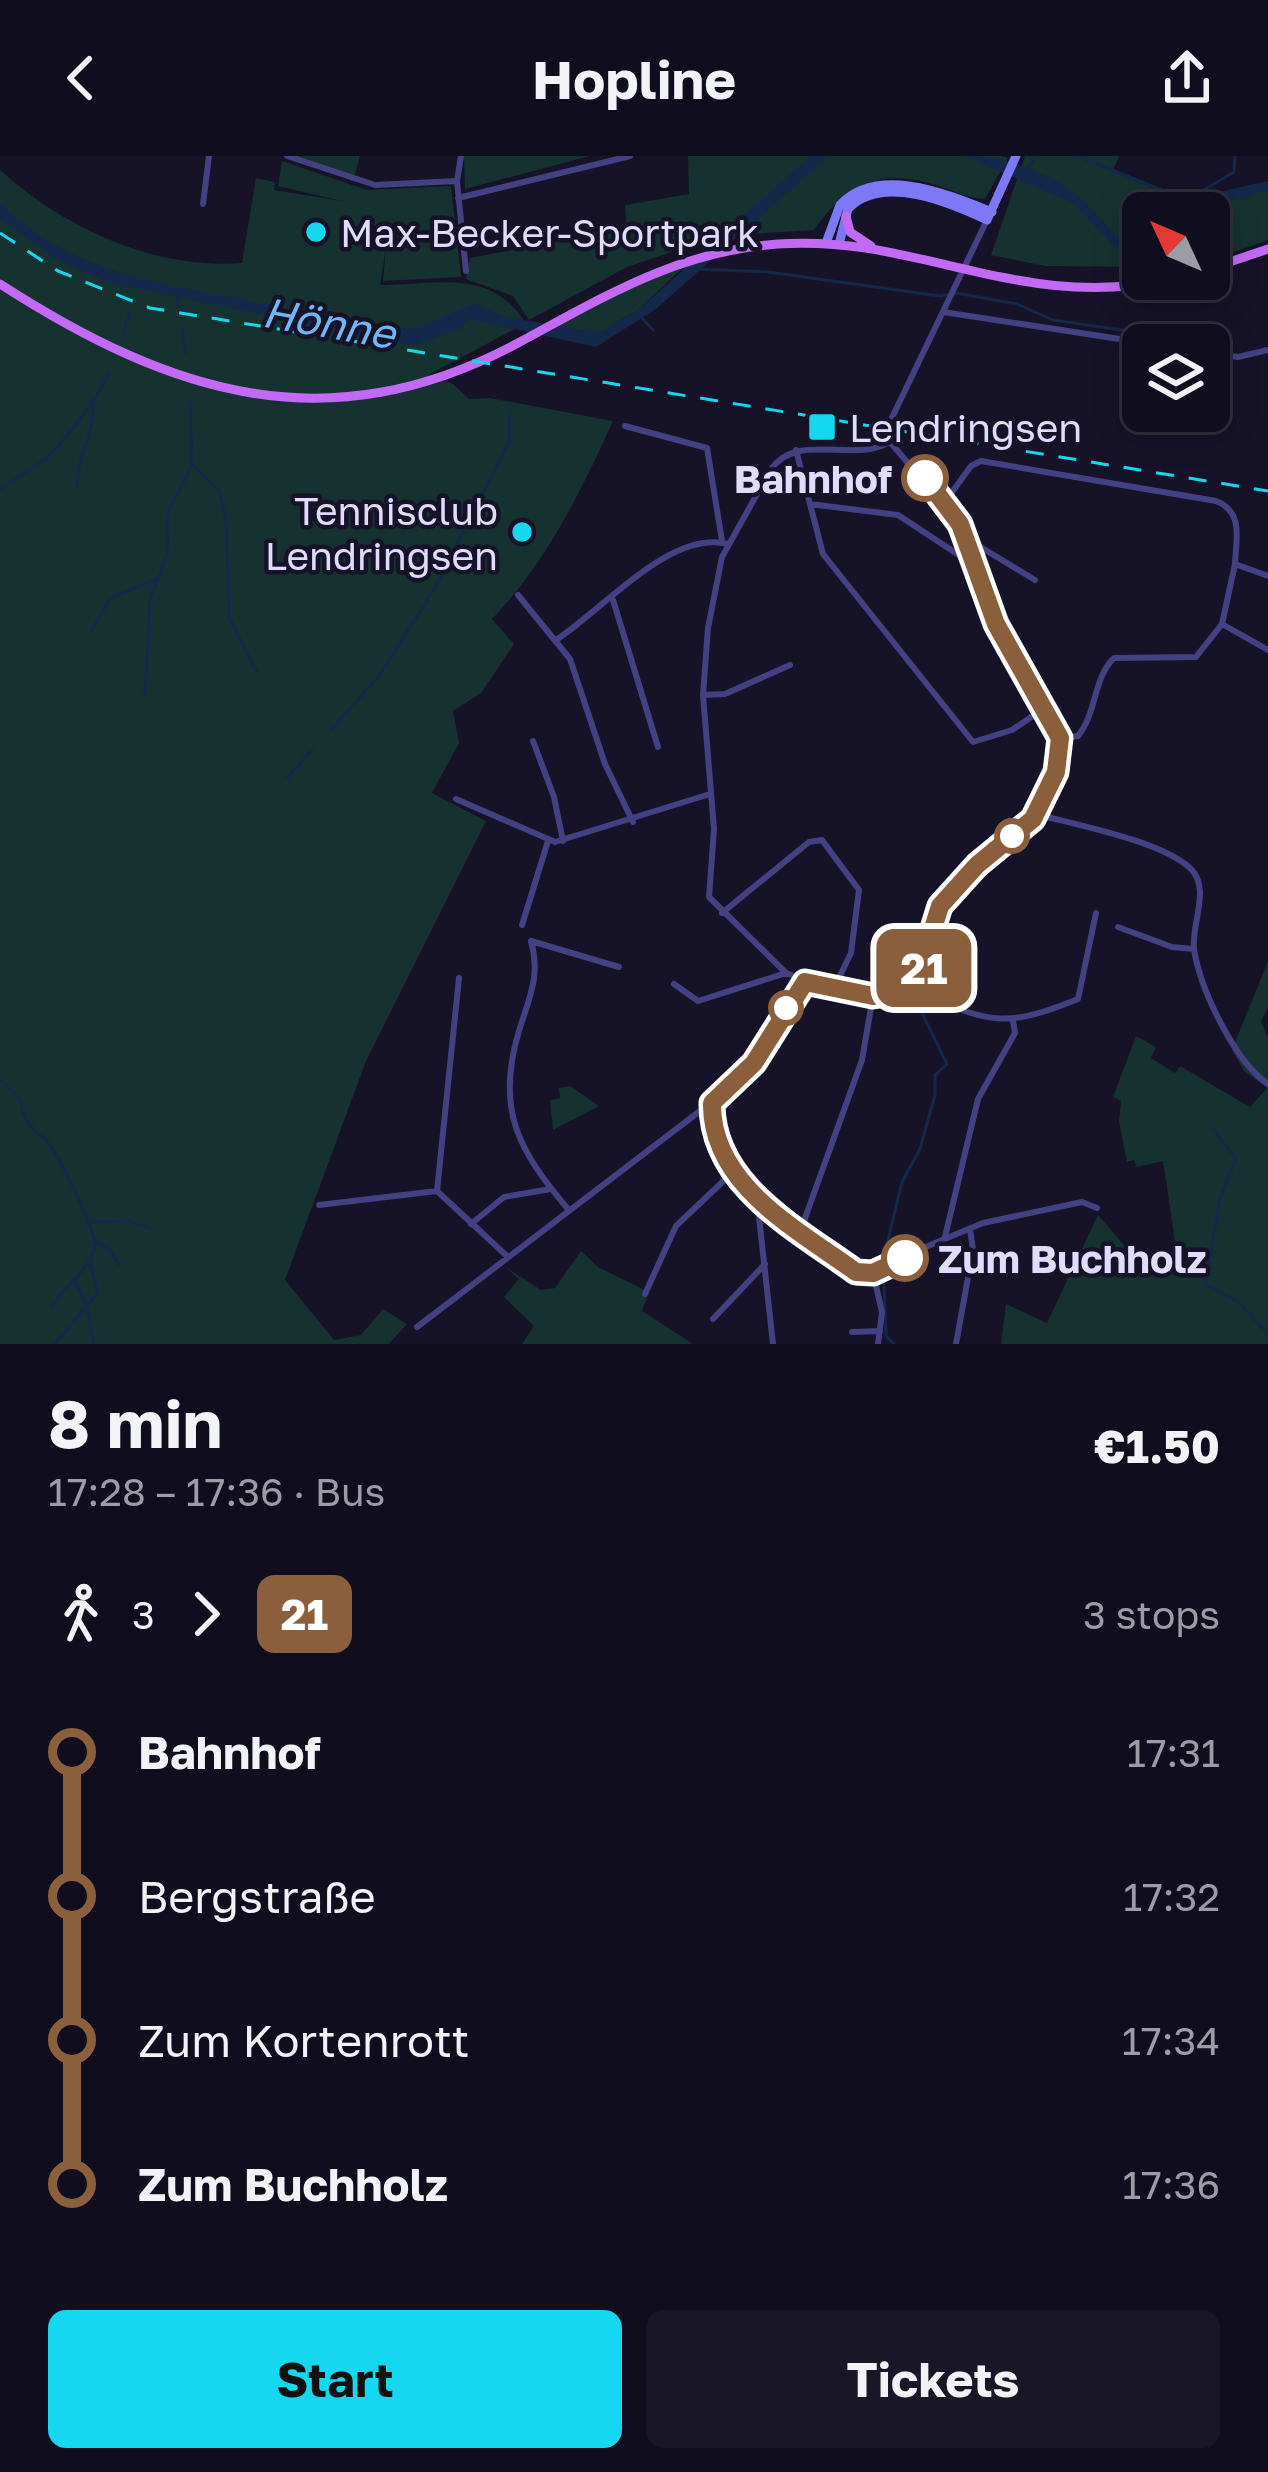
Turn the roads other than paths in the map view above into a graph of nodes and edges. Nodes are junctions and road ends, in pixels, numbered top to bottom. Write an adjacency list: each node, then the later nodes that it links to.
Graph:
1 (208, 156): 8 (street)
2 (287, 156): 6 (street)
3 (461, 156): 6 (street)
4 (630, 156): 7 (street)
5 (1016, 156): 9 (main road)
6 (457, 181): 7 (street)
7 (458, 198): 15 (street)
8 (203, 204)
9 (990, 216): 10 (main road); 11 (main road); 18 (street)
10 (846, 217): 11 (main road); 13 (main road)
11 (833, 244): 13 (main road); 16 (main road)
12 (1268, 249): 14 (main road)
13 (881, 251): 17 (main road)
14 (1230, 262)
15 (466, 271)
16 (0, 284)
17 (1122, 284)
18 (946, 308): 19 (street); 23 (street)
19 (1122, 339)
20 (1268, 350): 21 (street)
21 (1230, 356)
22 (625, 426): 28 (street)
23 (890, 442): 24 (street); 25 (street)
24 (796, 450): 26 (street); 28 (street)
25 (945, 502): 27 (street); 29 (street)
26 (809, 504): 30 (street); 40 (street)
27 (966, 538): 30 (street); 32 (street)
28 (725, 542): 34 (street); 39 (street)
29 (1235, 564): 31 (street); 35 (street)
30 (977, 568): 40 (street)
31 (1268, 577)
32 (1035, 580)
33 (518, 595): 36 (street)
34 (613, 600): 36 (street); 43 (street)
35 (1222, 624): 37 (street); 41 (street)
36 (556, 640): 47 (street)
37 (1268, 650)
38 (790, 665): 39 (street)
39 (703, 695): 44 (street)
40 (1046, 707): 41 (street)
41 (1060, 738): 46 (street)
42 (532, 741): 48 (street)
43 (658, 747)
44 (710, 794): 47 (street); 50 (street)
45 (456, 799): 49 (street)
46 (1036, 814): 54 (street); 61 (street)
47 (633, 822): 48 (street)
48 (563, 841): 49 (street)
49 (548, 842): 52 (street)
50 (722, 913): 56 (street); 60 (street)
51 (1096, 913): 63 (street)
52 (522, 925)
53 (1118, 927): 54 (street)
54 (1194, 949): 64 (street)
55 (619, 967): 67 (street)
56 (786, 973): 58 (street); 59 (street)
57 (459, 978): 68 (street)
58 (805, 982): 60 (street); 65 (street)
59 (674, 984)
60 (833, 989): 62 (street)
61 (914, 990): 62 (street); 63 (street)
62 (873, 996): 75 (street)
63 (1013, 1022): 76 (street)
64 (1268, 1084)
65 (712, 1103): 66 (street); 72 (street)
66 (734, 1171): 69 (street); 80 (street)
67 (551, 1189): 72 (street); 73 (street)
68 (436, 1191): 70 (street); 73 (street)
69 (757, 1199): 75 (street); 78 (street)
70 (320, 1205)
71 (1096, 1208): 74 (street)
72 (568, 1209): 77 (street)
73 (471, 1224): 77 (street)
74 (970, 1228): 76 (street); 87 (street)
75 (800, 1232): 79 (street)
76 (944, 1241): 79 (street)
77 (508, 1257): 82 (street)
78 (765, 1264): 81 (street); 85 (street)
79 (873, 1273): 83 (street)
80 (645, 1294)
81 (713, 1318)
82 (417, 1327)
83 (880, 1331): 84 (street); 86 (street)
84 (853, 1332)
85 (773, 1344)
86 (878, 1344)
87 (956, 1344)

